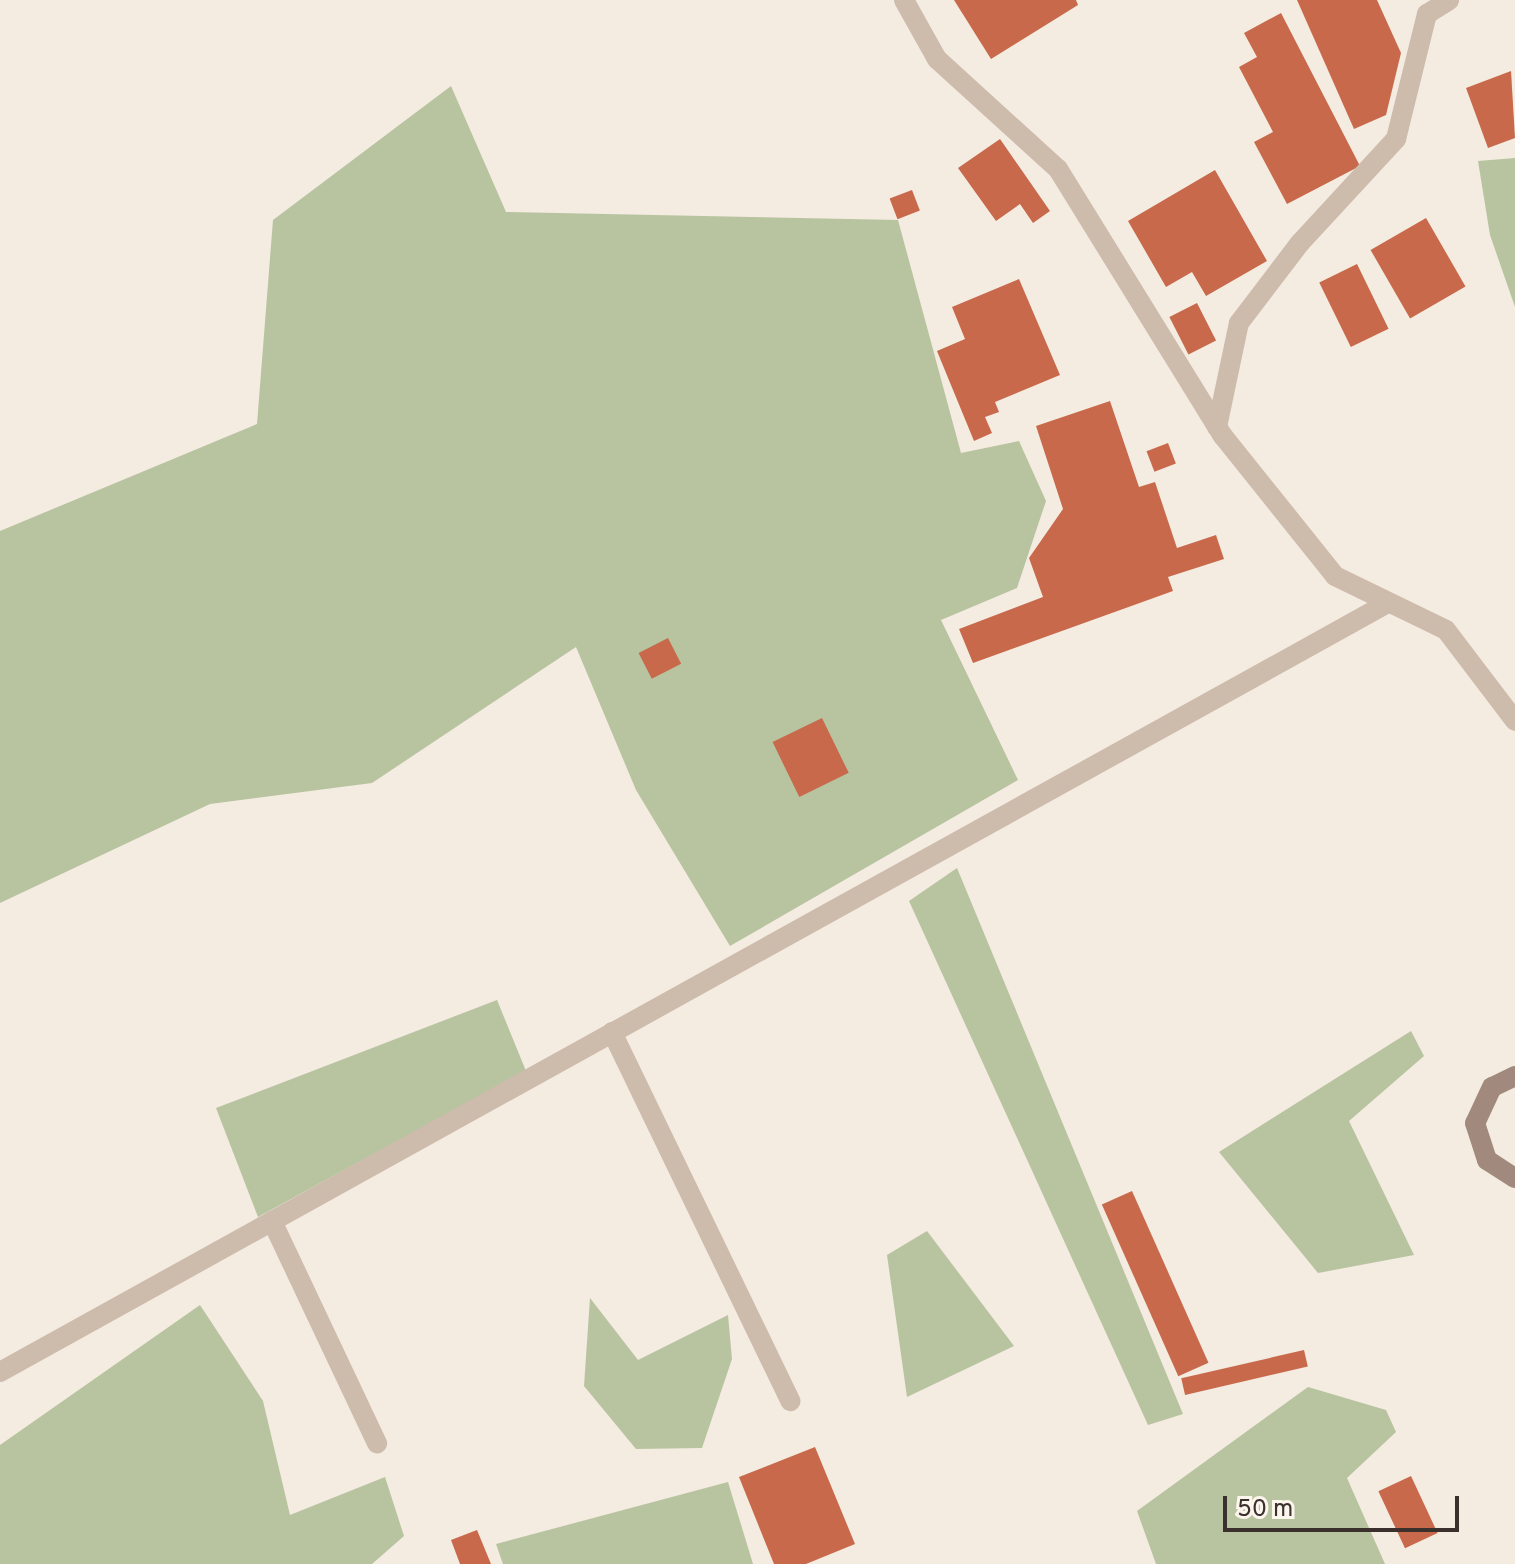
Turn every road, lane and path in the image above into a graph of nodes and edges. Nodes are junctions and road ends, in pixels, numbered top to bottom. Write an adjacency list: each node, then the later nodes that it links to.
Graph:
1 (904, 0): 3 (street)
2 (1449, 0): 3 (street)
3 (1217, 427): 4 (street)
4 (1388, 603): 5 (street); 6 (street)
5 (1515, 721)
6 (612, 1032): 9 (street); 11 (street)
7 (1515, 1076): 8 (street)
8 (1515, 1178)
9 (272, 1221): 10 (street); 12 (street)
10 (0, 1372)
11 (790, 1401)
12 (377, 1443)

